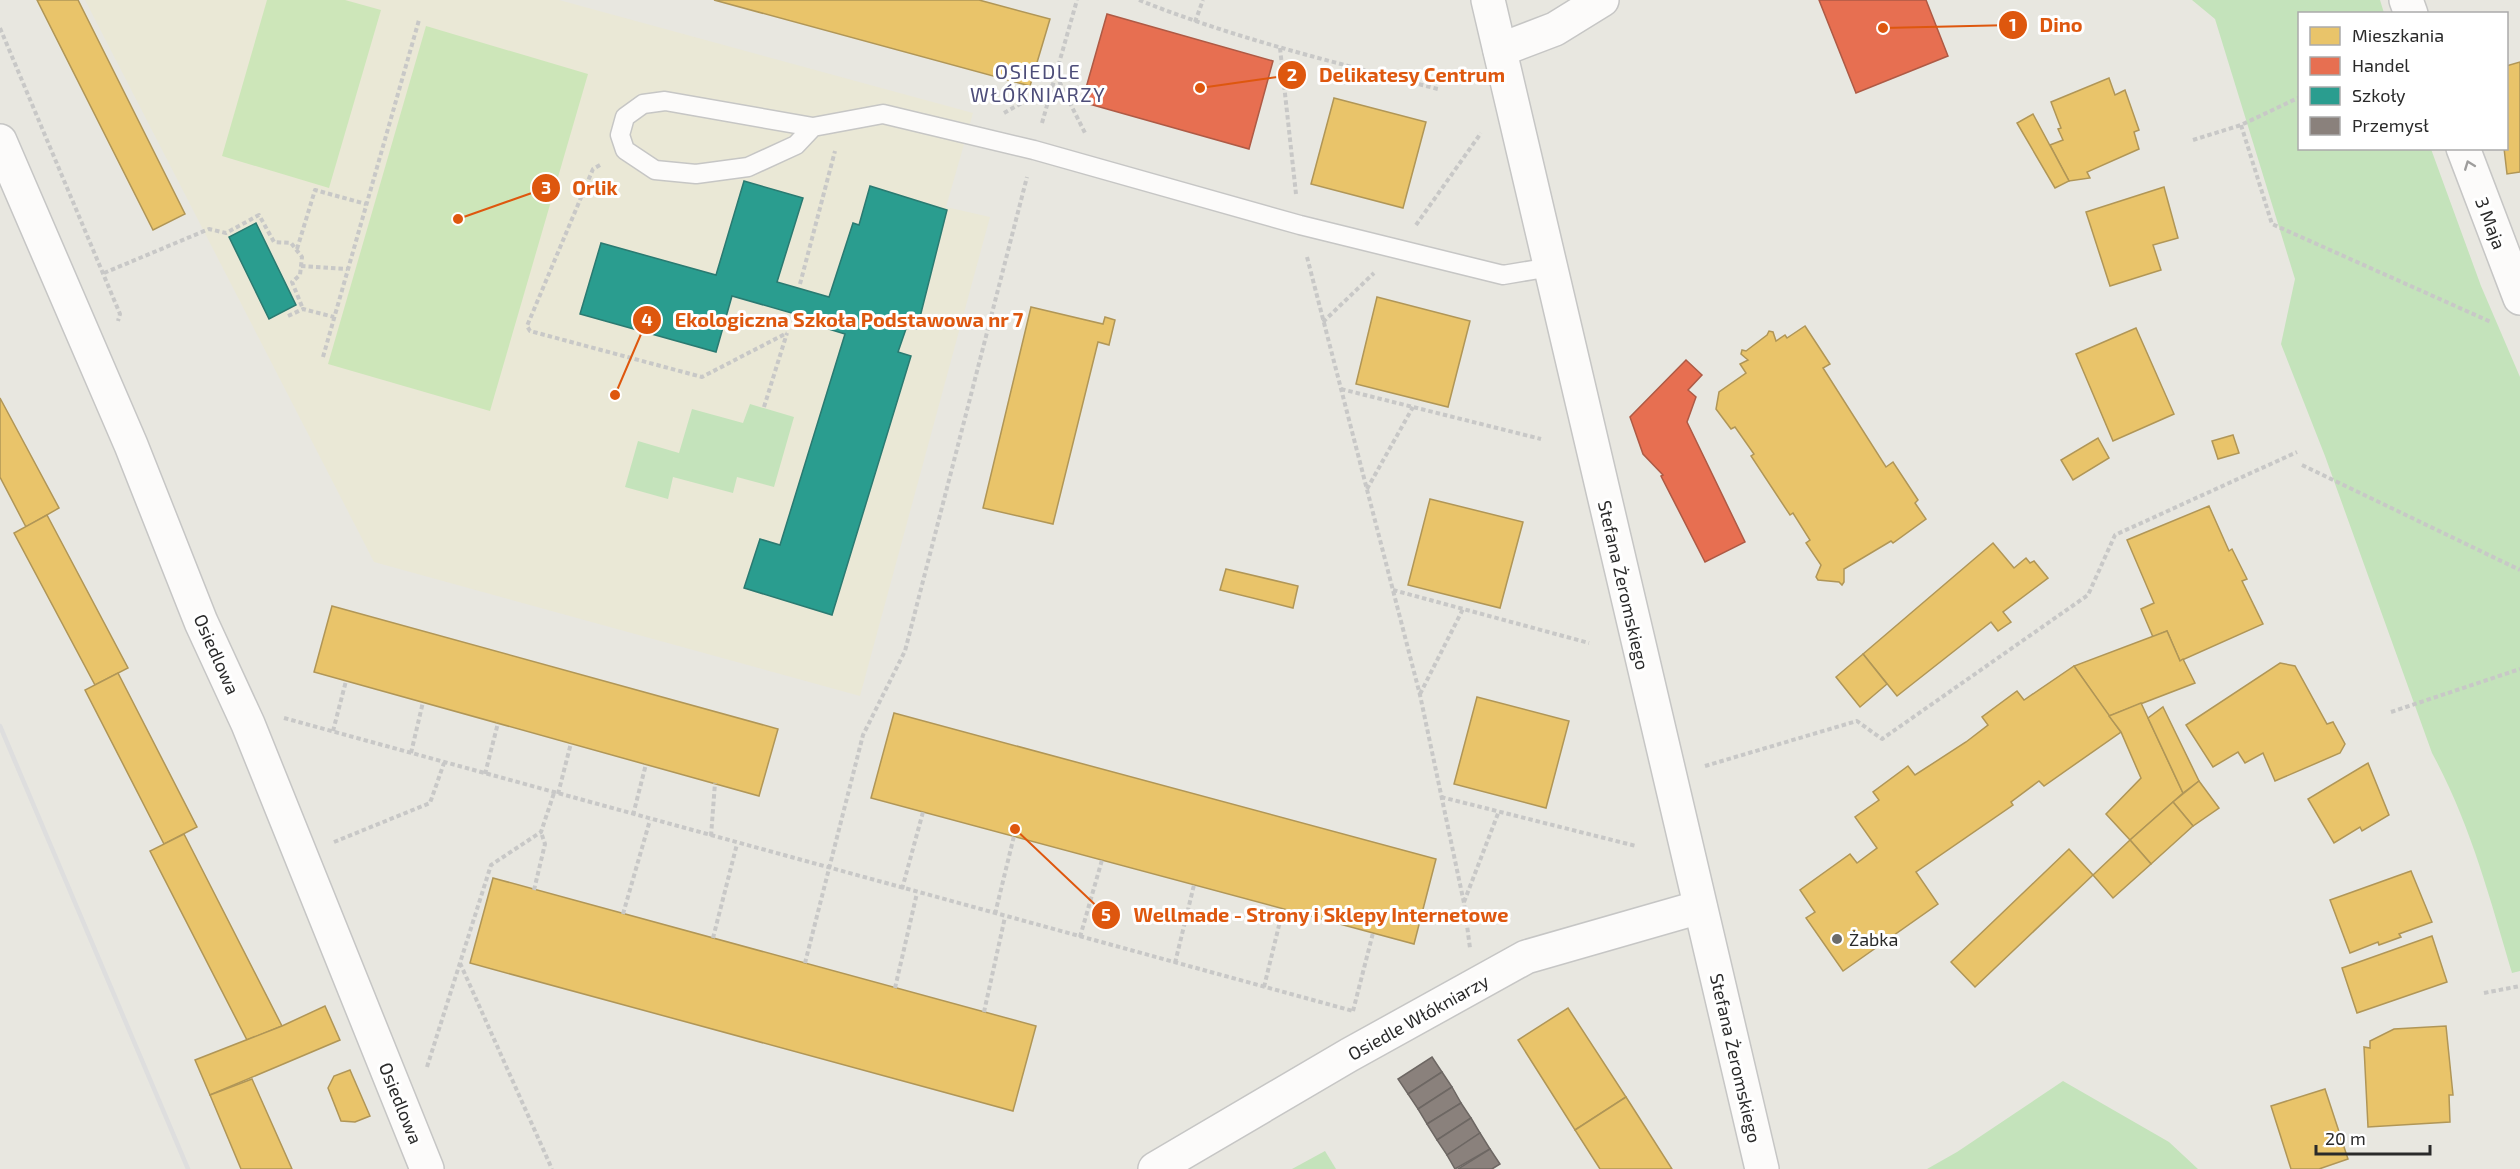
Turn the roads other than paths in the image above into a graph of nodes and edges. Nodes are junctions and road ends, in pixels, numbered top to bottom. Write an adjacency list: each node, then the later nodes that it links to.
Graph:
1 (1488, 0): 3 (street, Stefana Żeromskiego)
2 (1602, 0): 3 (street)
3 (1500, 50): 7 (street, Stefana Żeromskiego)
4 (813, 127): 4 (lane); 7 (lane)
5 (0, 141): 10 (street, Osiedlowa)
6 (2464, 150): 8 (street, 3 Maja, one-way to 6)
7 (1551, 267): 9 (street, Stefana Żeromskiego)
8 (2520, 298)
9 (1700, 907): 11 (street, Osiedle Włókniarzy); 12 (street, Stefana Żeromskiego)
10 (427, 1169)
11 (1155, 1169)
12 (1762, 1169)

